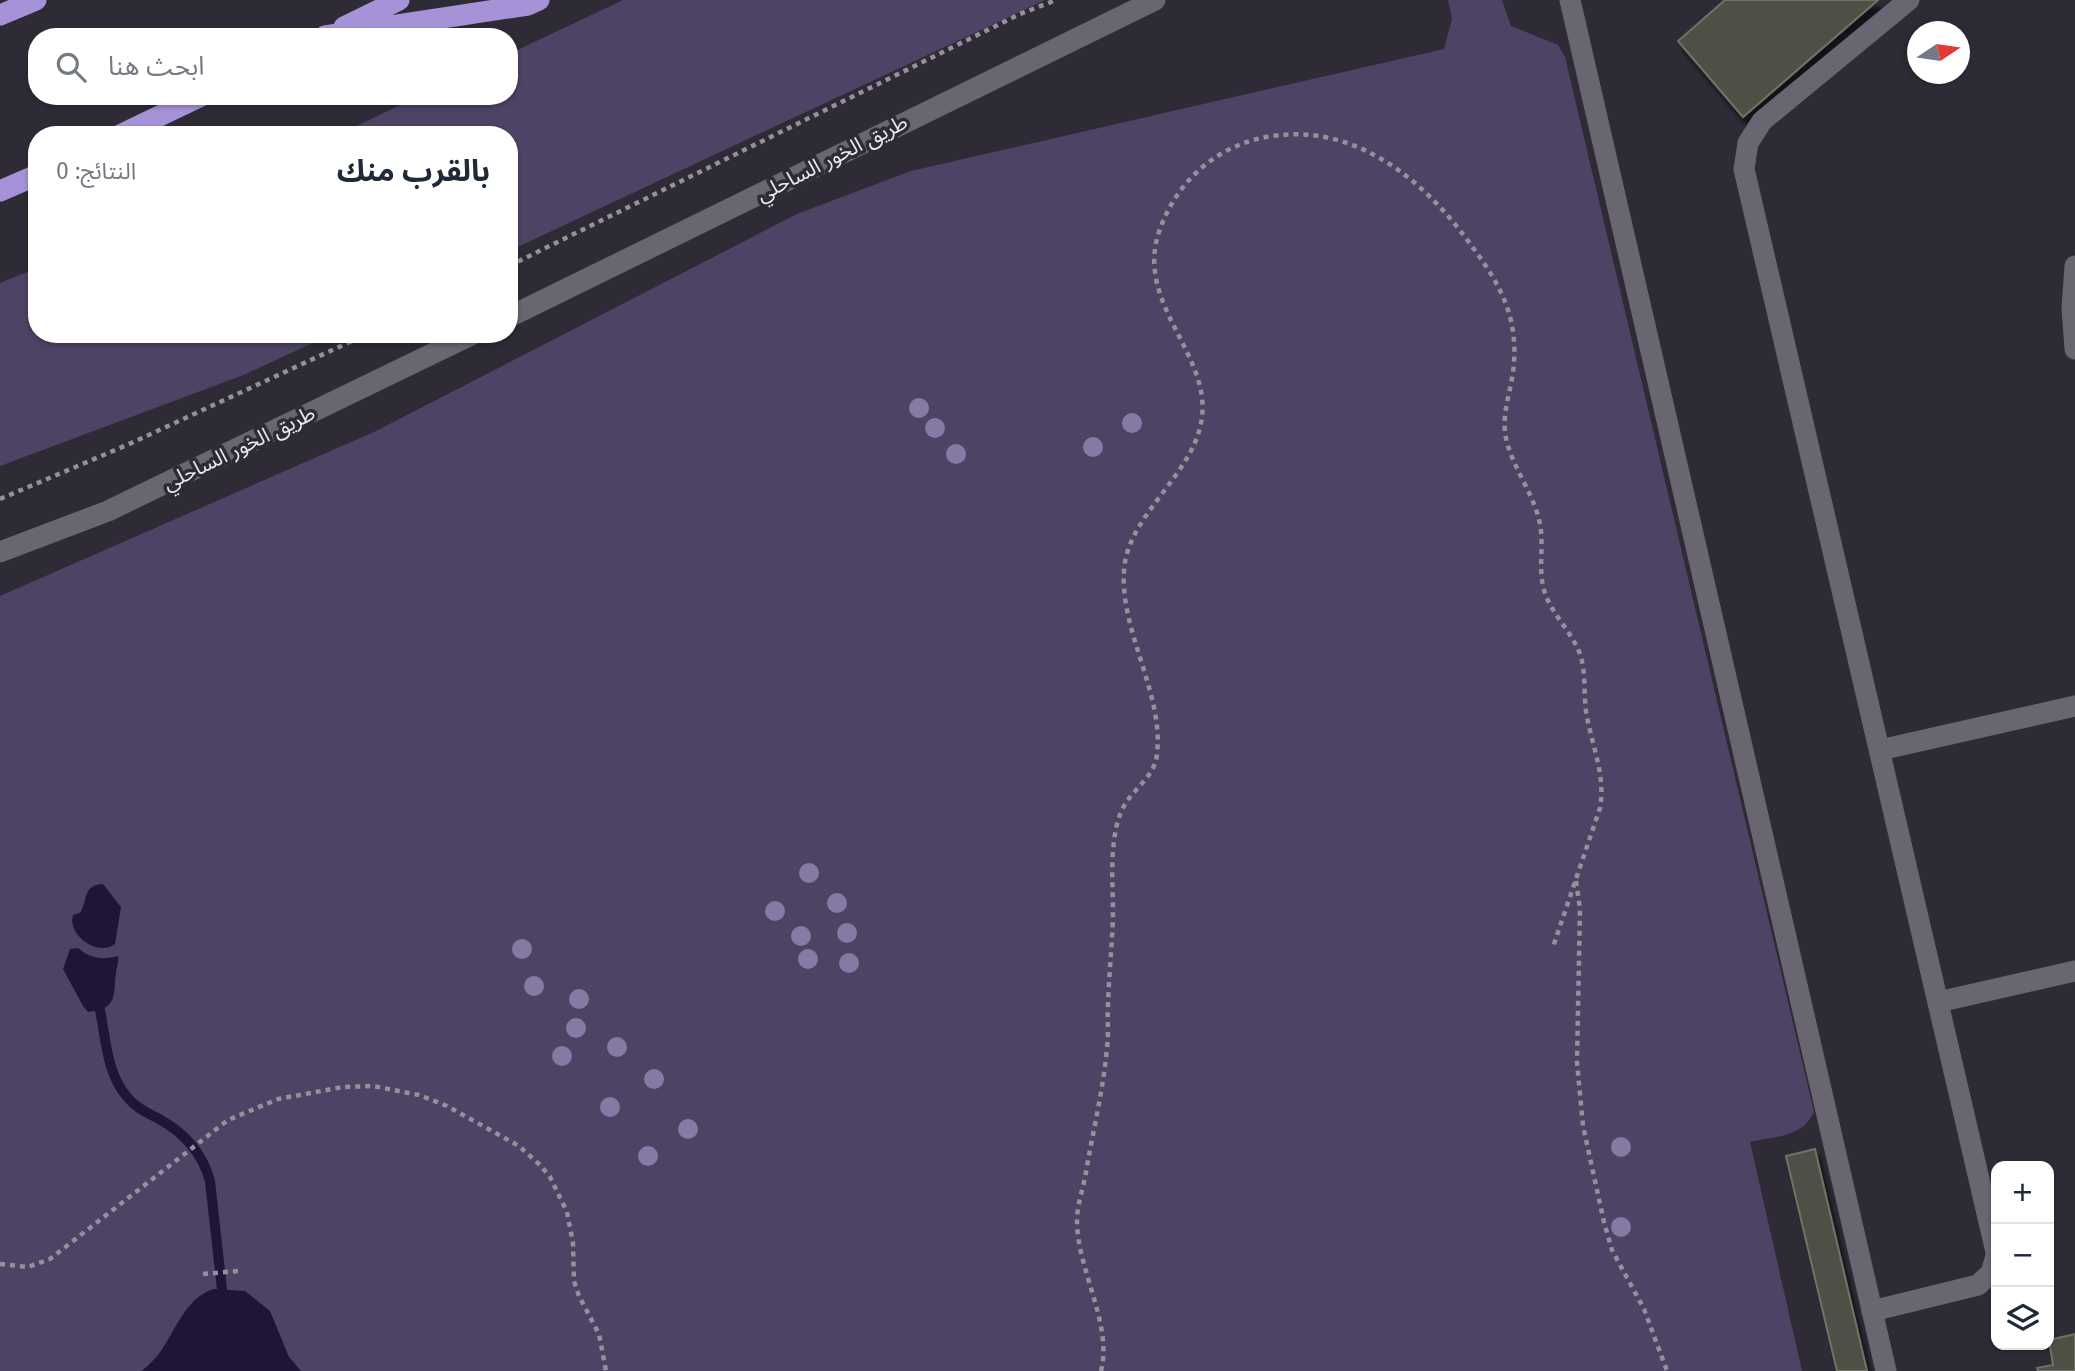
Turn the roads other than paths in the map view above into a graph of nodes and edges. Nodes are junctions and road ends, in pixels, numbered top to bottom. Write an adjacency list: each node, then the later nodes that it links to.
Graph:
1 (36, 0): 7 (highway)
2 (398, 0): 8 (highway)
3 (539, 0): 9 (highway)
4 (1155, 0): 15 (street, طريق الخور الساحلي)
5 (1570, 0): 25 (street)
6 (1909, 0): 20 (street)
7 (0, 15)
8 (343, 28)
9 (382, 28)
10 (182, 105): 11 (highway)
11 (139, 126)
12 (28, 179): 13 (highway)
13 (0, 191)
14 (2075, 266): 17 (street)
15 (518, 313)
16 (454, 343): 18 (street, طريق الخور الساحلي)
17 (2075, 349)
18 (0, 551)
19 (2075, 706): 20 (street)
20 (1880, 750): 22 (street)
21 (2075, 971): 22 (street)
22 (1938, 1002): 23 (street)
23 (1991, 1232)
24 (1991, 1273): 25 (street)
25 (1872, 1311): 26 (street)
26 (1886, 1371)

